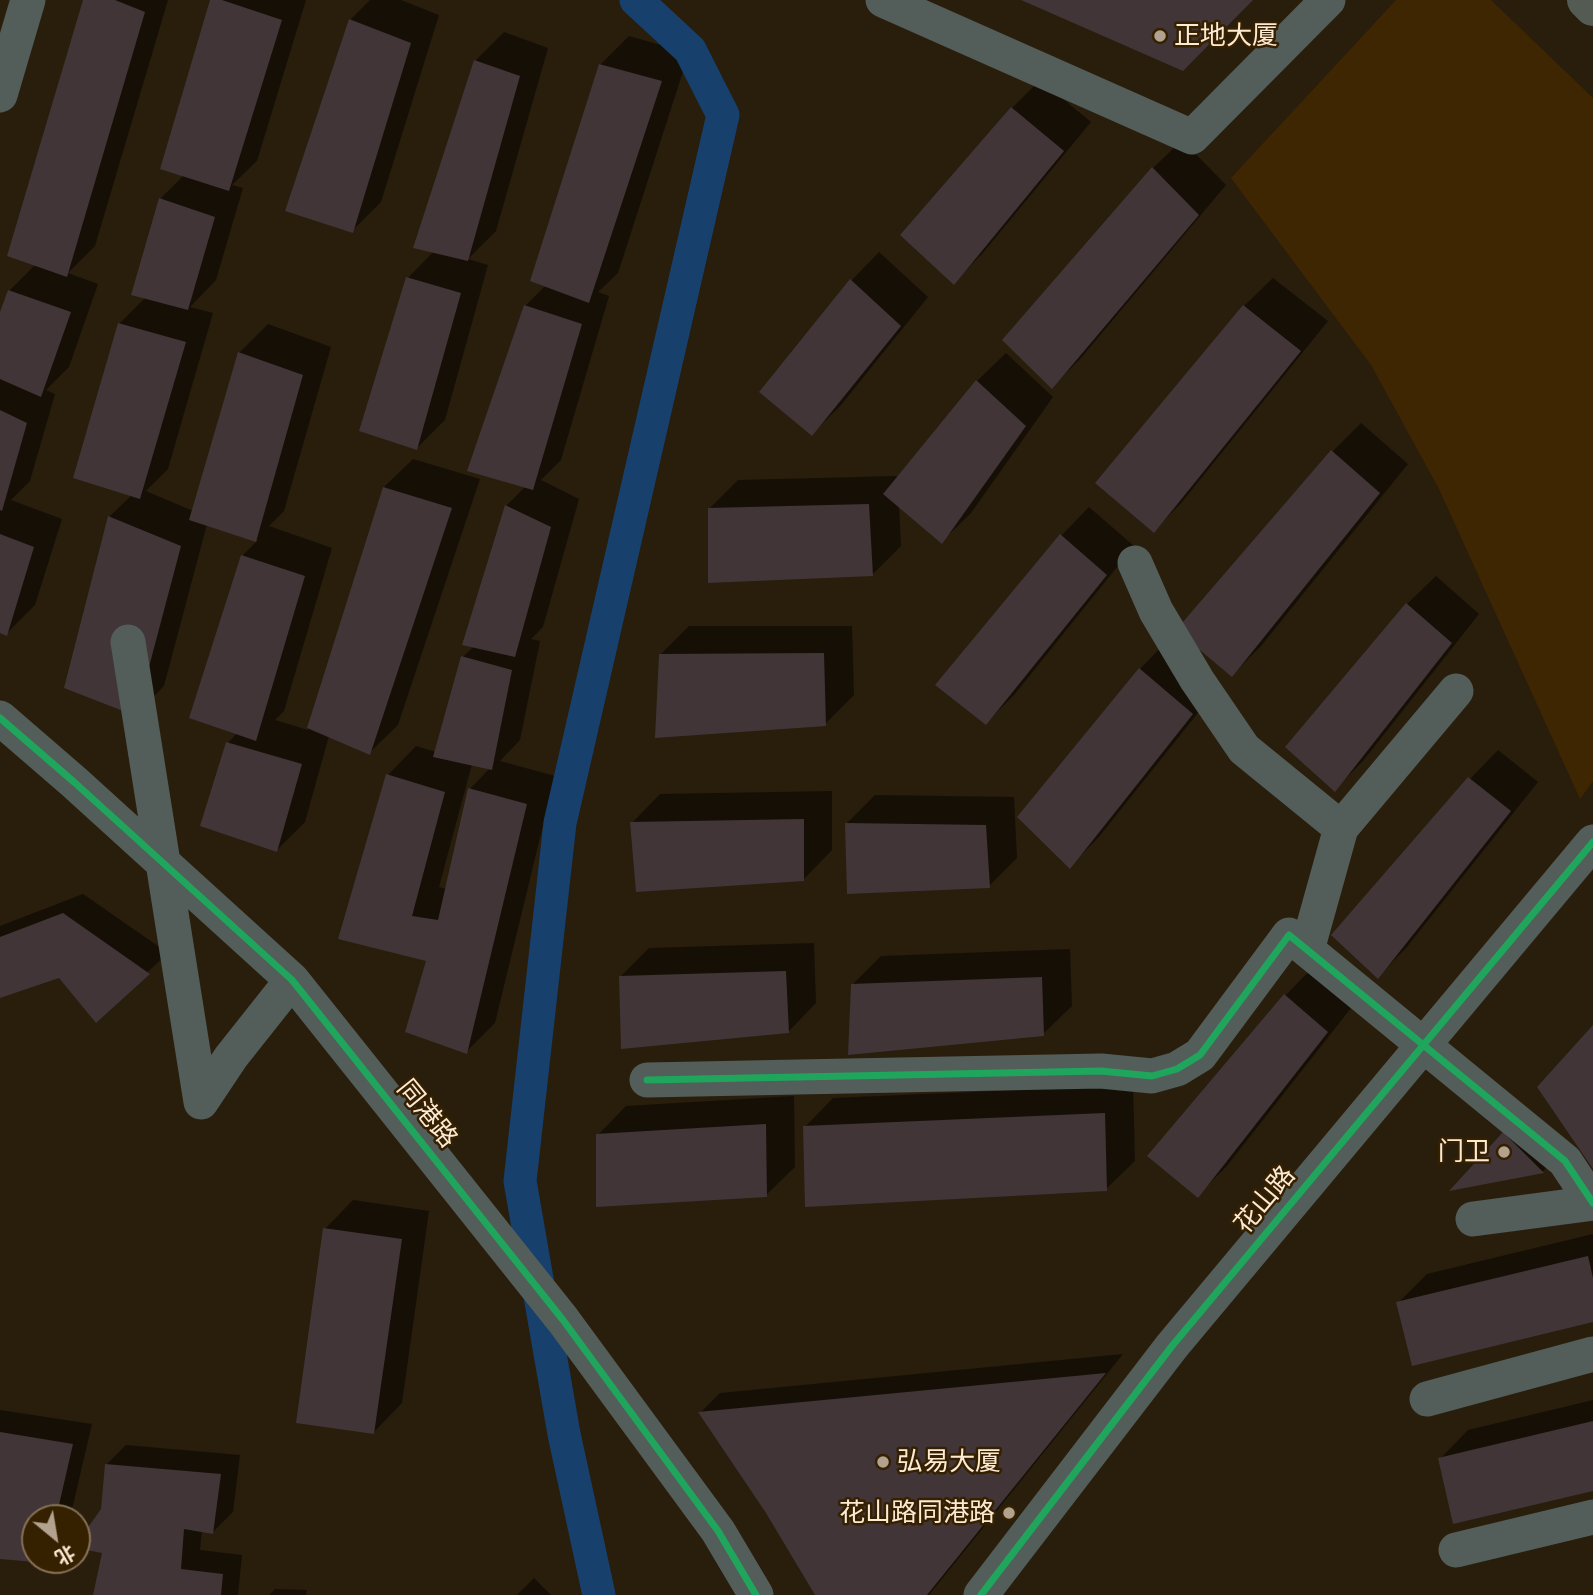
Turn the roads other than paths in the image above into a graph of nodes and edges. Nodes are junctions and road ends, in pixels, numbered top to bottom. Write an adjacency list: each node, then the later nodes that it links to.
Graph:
1 (29, 0): 6 (street)
2 (883, 0): 3 (street)
3 (1328, 0)
4 (1586, 0): 5 (main road)
5 (1593, 7)
6 (0, 95)
7 (1135, 563): 11 (street)
8 (128, 642): 13 (street)
9 (1456, 691): 11 (street)
10 (0, 718): 13 (street, 同港路)
11 (1340, 828): 14 (street)
12 (1593, 842): 16 (street, 花山路)
13 (163, 863): 15 (street, 同港路); 15 (street)
14 (1307, 950): 16 (street); 17 (street)
15 (292, 980): 24 (street, 同港路)
16 (1422, 1044): 18 (street); 25 (street, 花山路)
17 (647, 1080)
18 (1593, 1203): 19 (street)
19 (1474, 1219)
20 (1593, 1354): 21 (street)
21 (1427, 1399)
22 (1593, 1517): 23 (street)
23 (1456, 1550)
24 (756, 1595)
25 (981, 1595)

